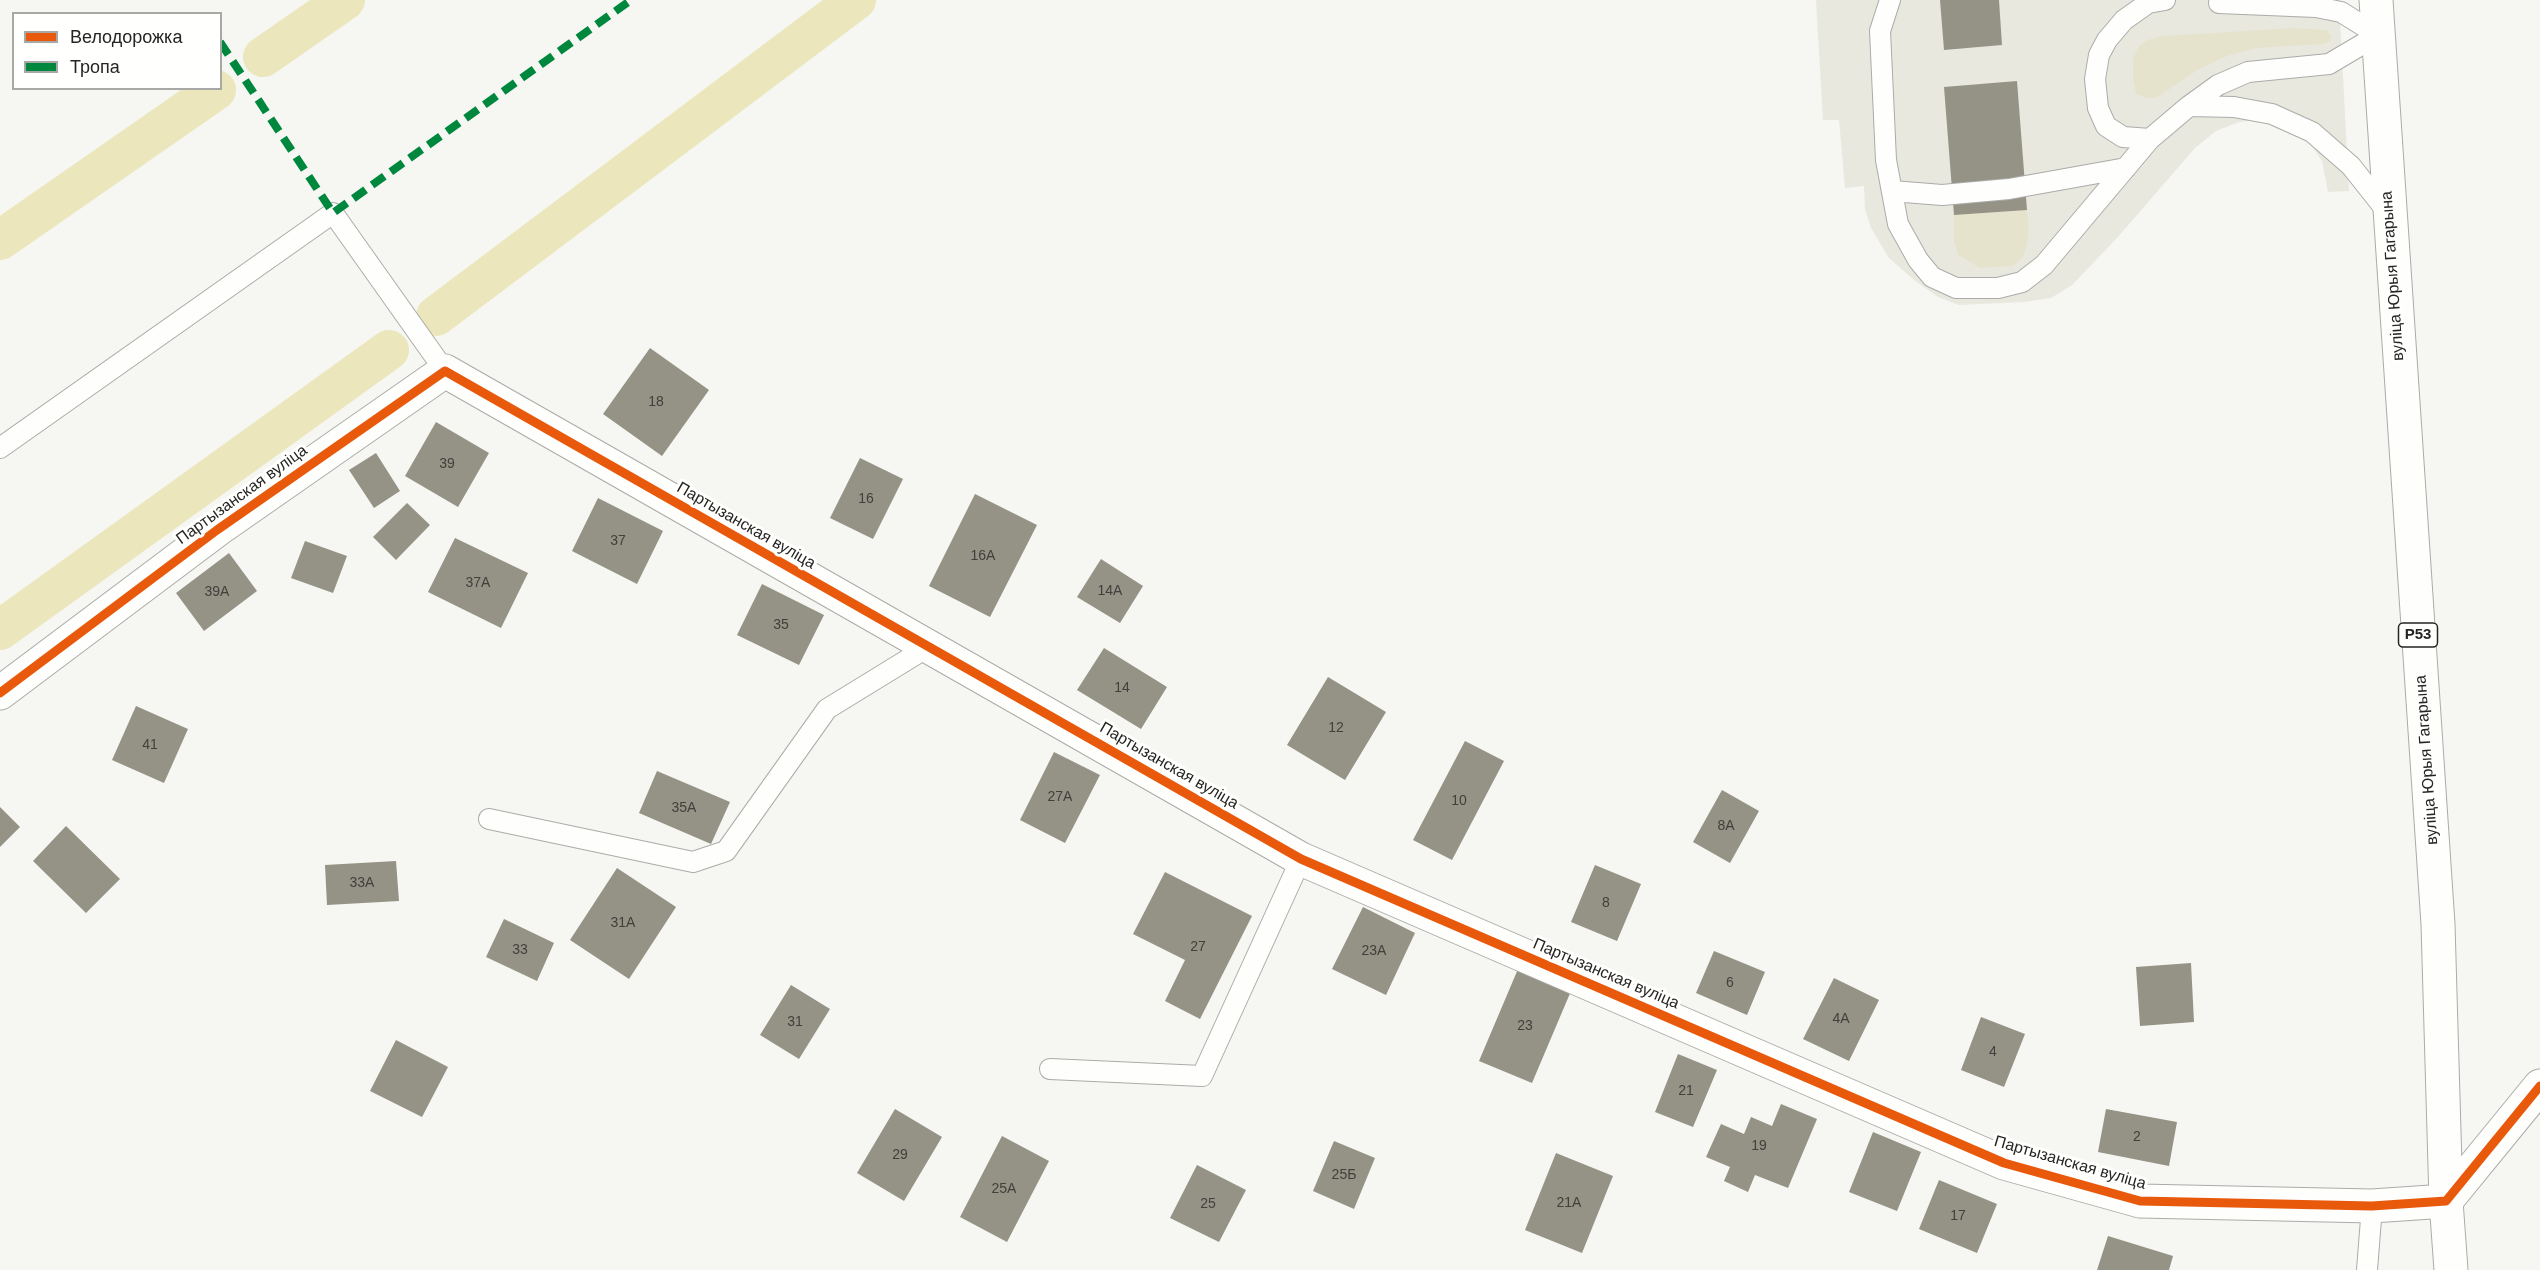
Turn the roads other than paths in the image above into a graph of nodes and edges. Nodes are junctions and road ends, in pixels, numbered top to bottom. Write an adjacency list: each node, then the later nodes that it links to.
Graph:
1 (1890, 0): 9 (lane)
2 (2165, 0): 7 (lane)
3 (2376, 0): 5 (street, вуліца Юрыя Гагарына / Р53)
4 (2216, 1): 5 (lane)
5 (2378, 34): 6 (lane); 10 (street, вуліца Юрыя Гагарына / Р53)
6 (2189, 106): 7 (lane); 10 (lane)
7 (2150, 139): 8 (lane)
8 (2126, 168): 9 (lane); 9 (lane)
9 (1892, 191)
10 (2389, 215): 19 (street, вуліца Юрыя Гагарына / Р53)
11 (445, 371): 12 (lane); 13 (street, Партызанская вуліца); 14 (street, Партызанская вуліца)
12 (0, 448)
13 (928, 647): 15 (lane); 16 (street, Партызанская вуліца)
14 (0, 693)
15 (489, 819)
16 (1301, 859): 17 (lane); 20 (street, Партызанская вуліца)
17 (1050, 1069)
18 (2540, 1086): 19 (street)
19 (2446, 1201): 20 (street, Партызанская вуліца); 22 (street, вуліца Юрыя Гагарына / Р53)
20 (2372, 1206): 21 (lane)
21 (2367, 1270)
22 (2451, 1270)

